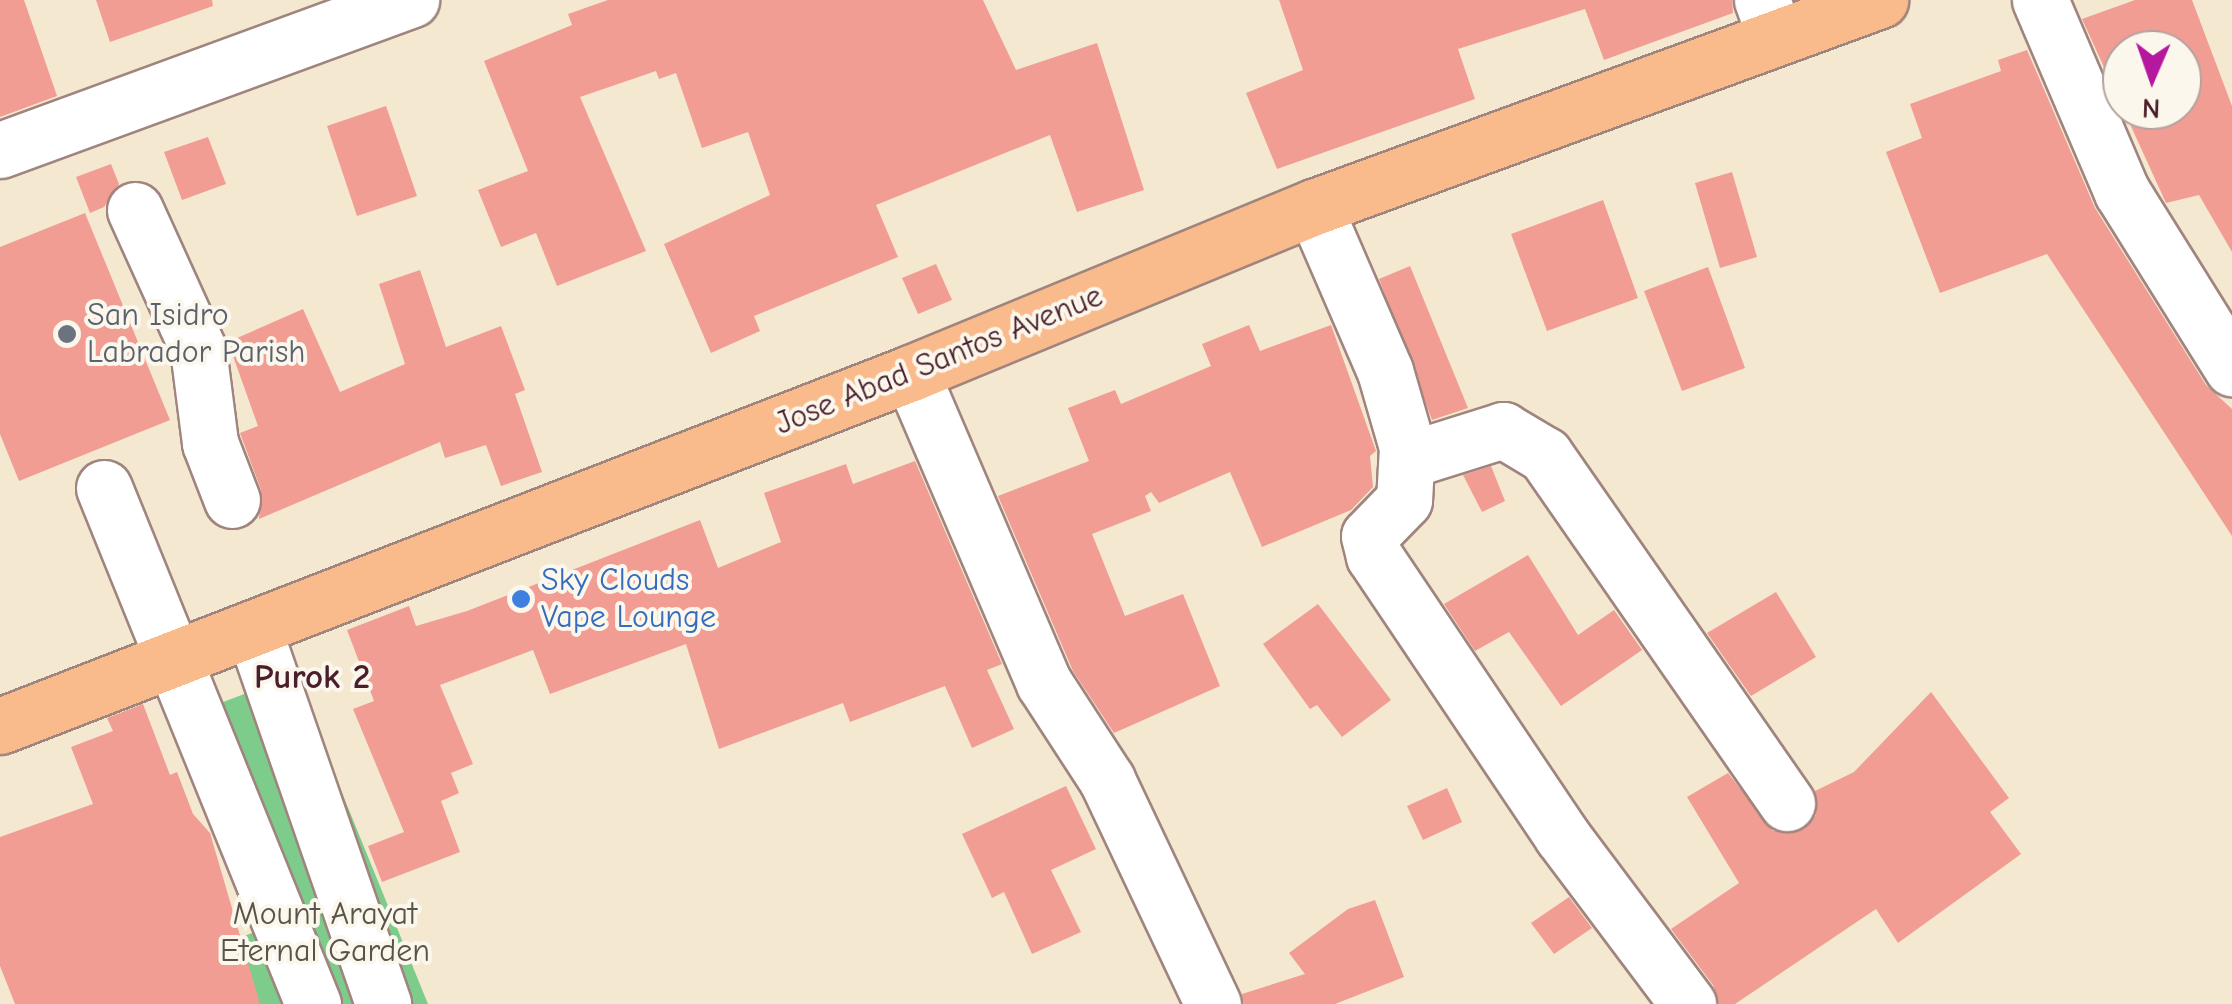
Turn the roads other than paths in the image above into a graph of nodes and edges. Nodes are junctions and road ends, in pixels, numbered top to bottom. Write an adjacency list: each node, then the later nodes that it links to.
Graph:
1 (411, 0): 5 (street)
2 (1880, 0): 4 (highway, Jose Abad Santos Avenue)
3 (2040, 0): 8 (street)
4 (1769, 19): 6 (highway, Jose Abad Santos Avenue)
5 (0, 150)
6 (1314, 207): 9 (highway, Jose Abad Santos Avenue); 10 (street)
7 (134, 210): 12 (street)
8 (2232, 368)
9 (910, 373): 13 (highway, Jose Abad Santos Avenue); 19 (street)
10 (1408, 460): 16 (street); 20 (street)
11 (104, 488): 14 (street)
12 (232, 500)
13 (252, 628): 14 (highway, Jose Abad Santos Avenue); 18 (street)
14 (168, 658): 15 (highway, Jose Abad Santos Avenue); 17 (street)
15 (0, 726)
16 (1787, 803)
17 (313, 1004)
18 (383, 1004)
19 (1213, 1004)
20 (1688, 1004)

